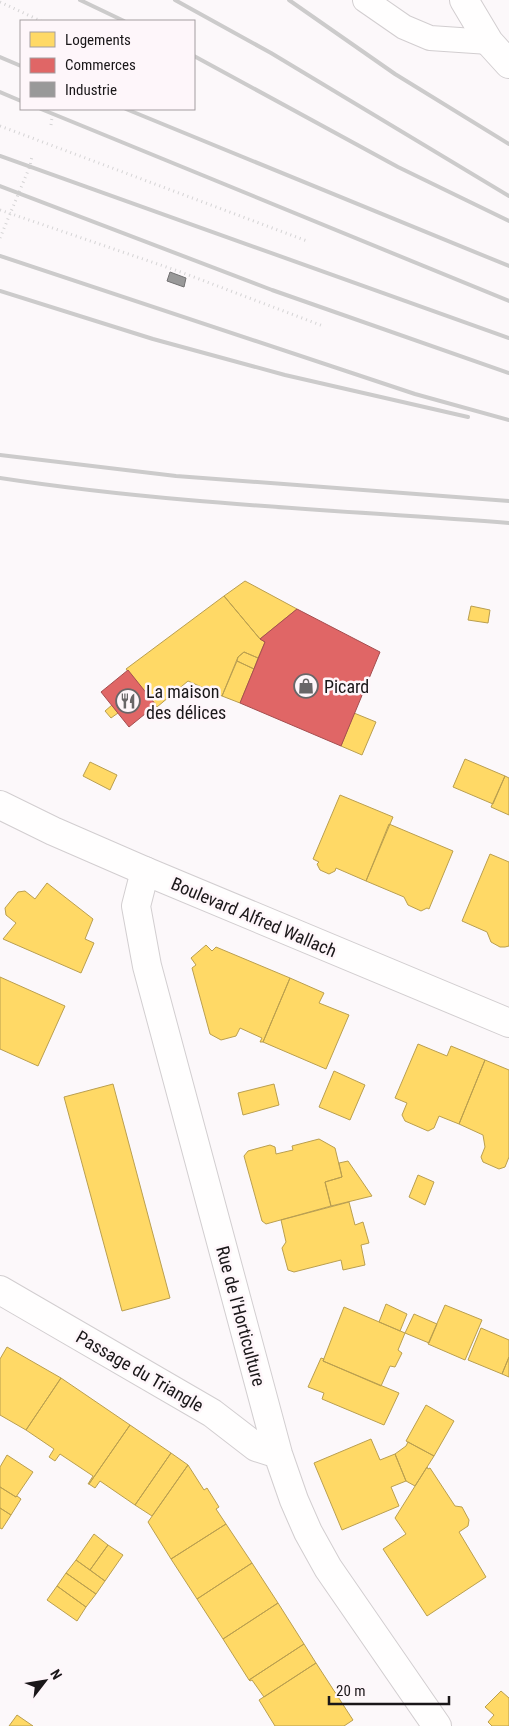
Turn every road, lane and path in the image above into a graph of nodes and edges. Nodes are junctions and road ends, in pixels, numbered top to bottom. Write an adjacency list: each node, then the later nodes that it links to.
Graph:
1 (364, 0): 5 (lane)
2 (464, 0): 5 (street)
3 (0, 2): 4 (path)
4 (39, 20)
5 (489, 42): 6 (street)
6 (509, 64)
7 (53, 110): 8 (path)
8 (50, 125)
9 (0, 126): 13 (path)
10 (32, 156): 12 (path)
11 (0, 210): 14 (path)
12 (0, 238)
13 (307, 241)
14 (323, 326)
15 (0, 805): 16 (street, Boulevard Alfred Wallach)
16 (145, 871): 17 (street, Boulevard Alfred Wallach); 19 (street, Rue de l'Horticulture)
17 (509, 1023)
18 (0, 1290): 19 (street, Passage du Triangle)
19 (278, 1454): 20 (street, Rue de l'Horticulture)
20 (436, 1726)

